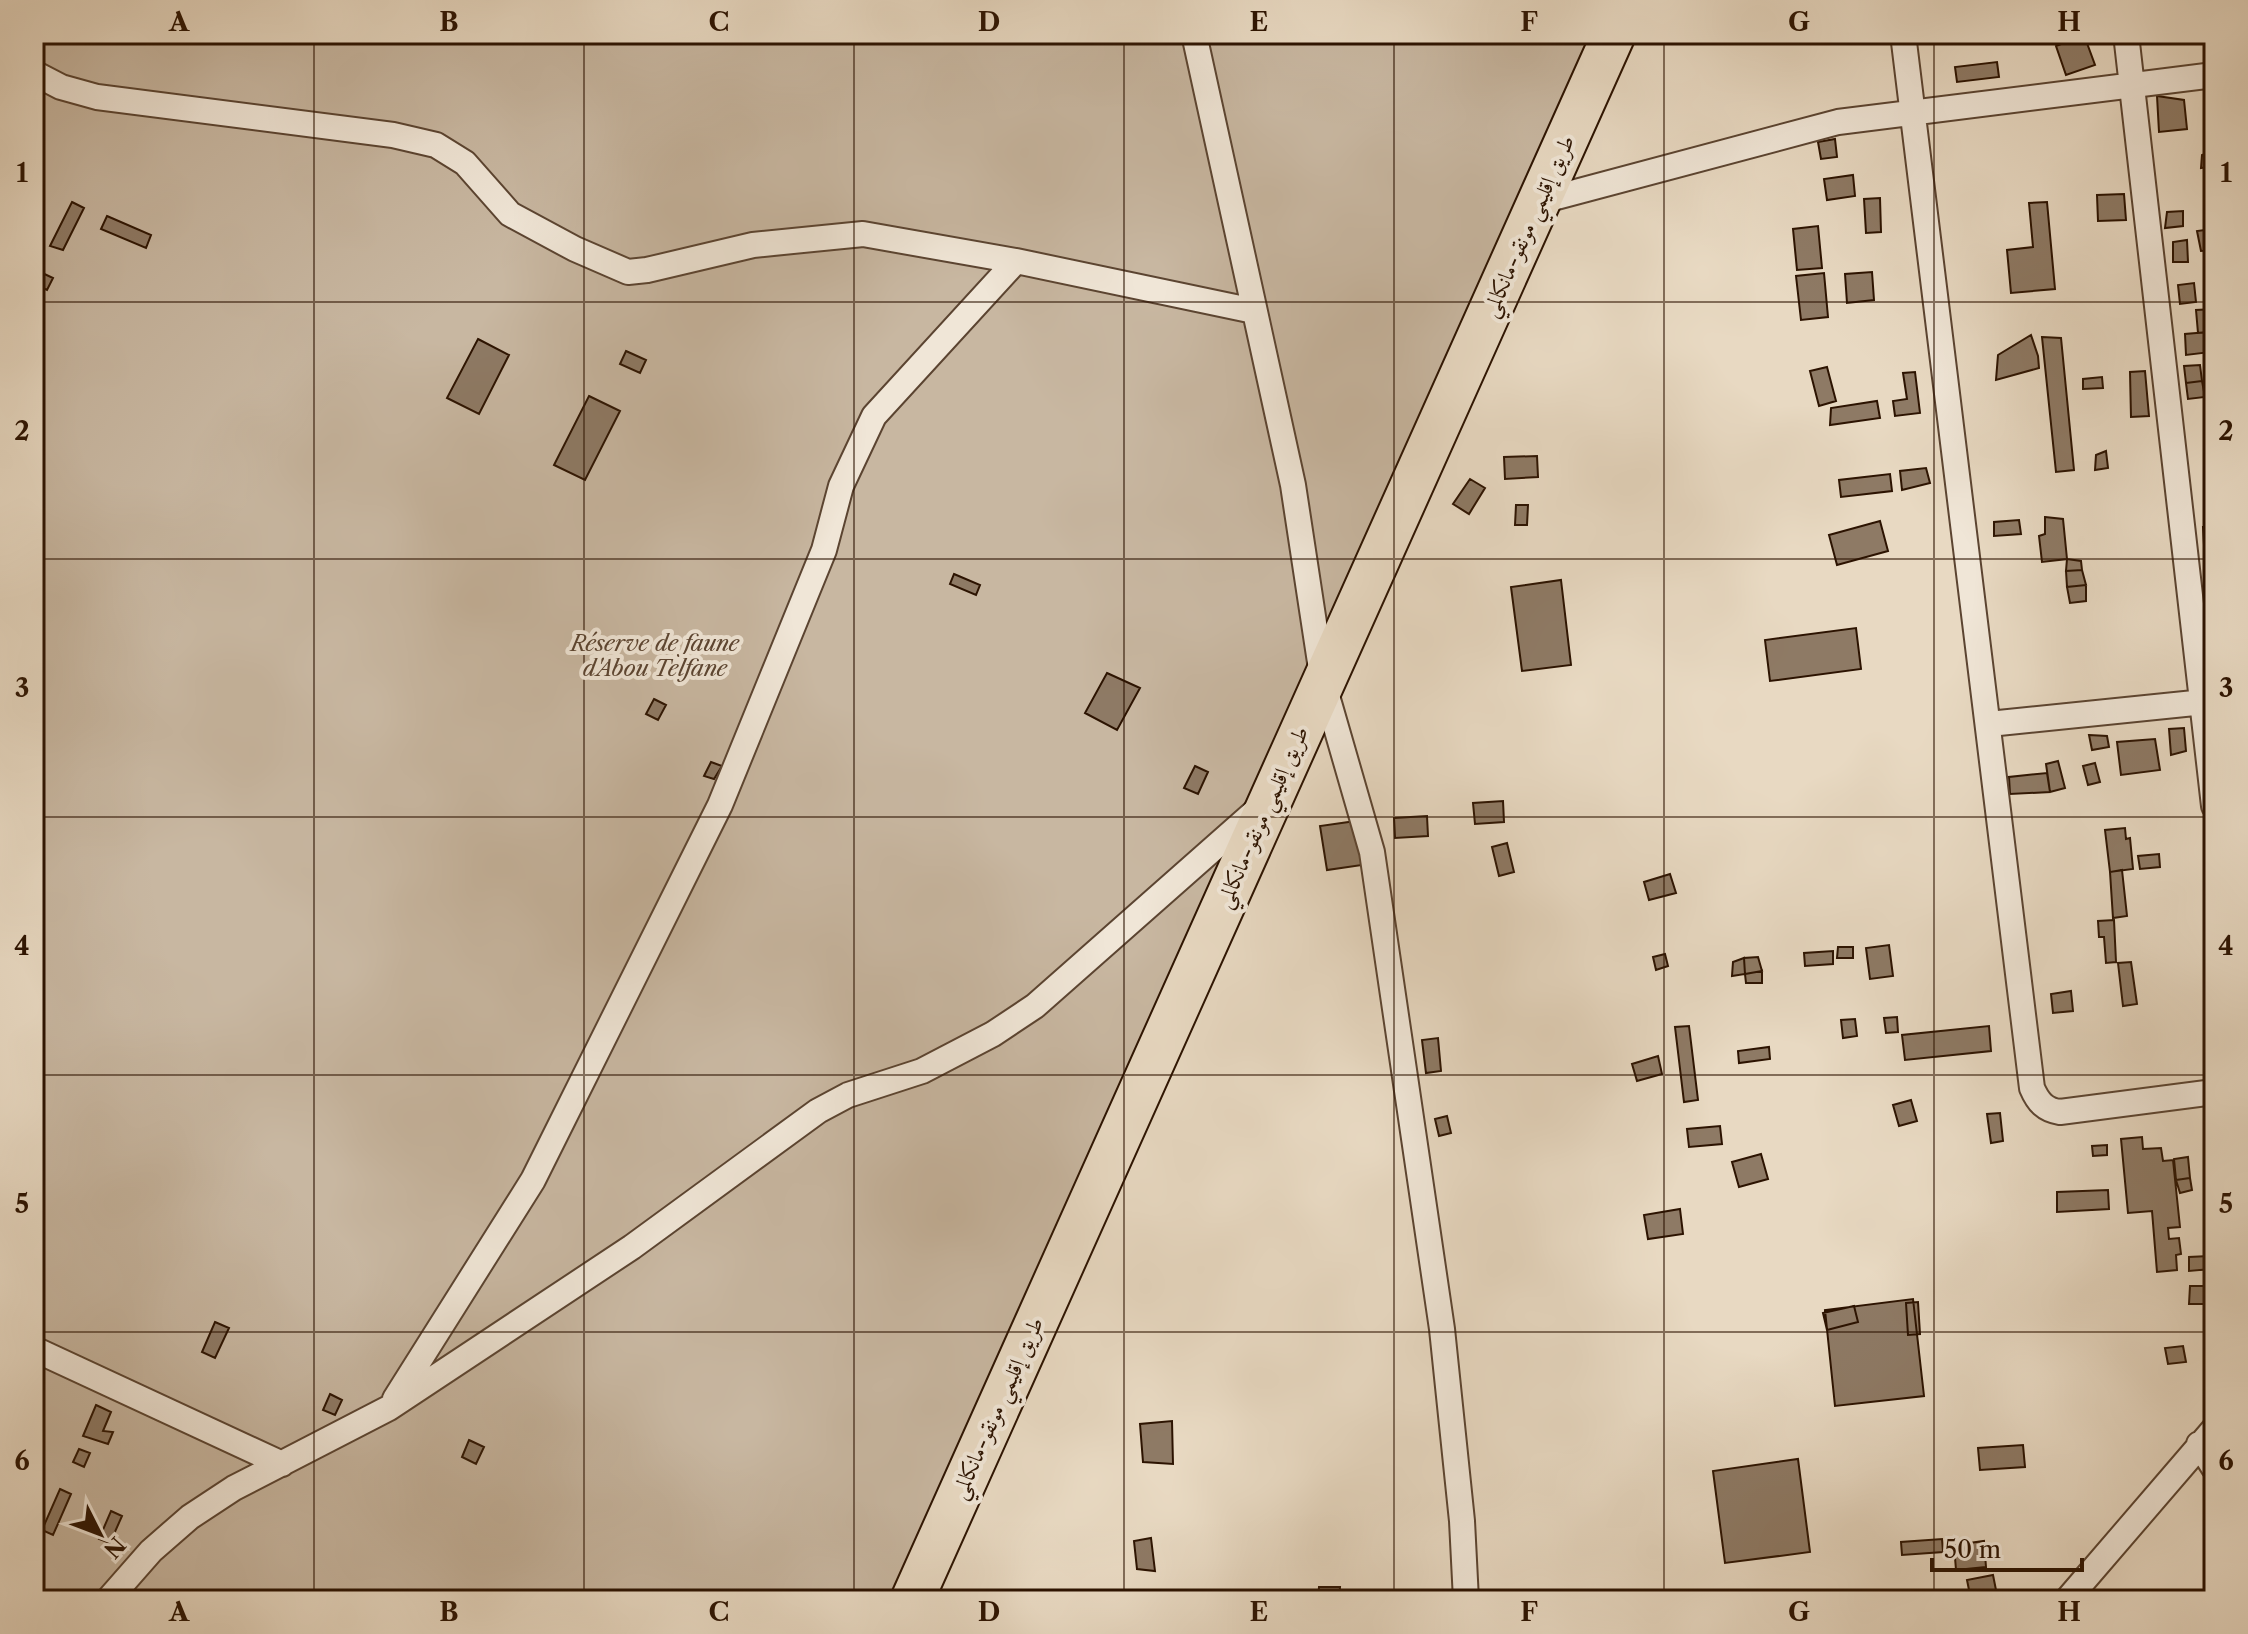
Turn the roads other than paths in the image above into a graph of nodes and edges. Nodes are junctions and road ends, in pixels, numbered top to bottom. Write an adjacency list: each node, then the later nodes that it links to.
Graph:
1 (1194, 34): 11 (street)
2 (1614, 34): 9 (highway, طريق إقليمي مونقو-مانكالمي)
3 (1903, 34): 8 (street)
4 (2126, 34): 7 (street)
5 (34, 73): 10 (street)
6 (2214, 75): 7 (street)
7 (2132, 85): 8 (street); 13 (street)
8 (1913, 112): 9 (street); 14 (street)
9 (1538, 202): 12 (highway, طريق إقليمي مونقو-مانكالمي)
10 (1016, 261): 11 (street); 19 (street)
11 (1254, 311): 12 (street)
12 (1323, 682): 15 (highway, طريق إقليمي مونقو-مانكالمي); 25 (street)
13 (2208, 701): 14 (street); 16 (street)
14 (1989, 724): 17 (street)
15 (1270, 798): 19 (street); 24 (highway, طريق إقليمي مونقو-مانكالمي)
16 (2214, 806)
17 (2214, 1092)
18 (34, 1349): 21 (street)
19 (389, 1408): 21 (street)
20 (2207, 1437): 22 (street); 26 (street)
21 (282, 1464): 23 (street)
22 (2214, 1468)
23 (108, 1600)
24 (912, 1600)
25 (1466, 1600)
26 (2067, 1600)

